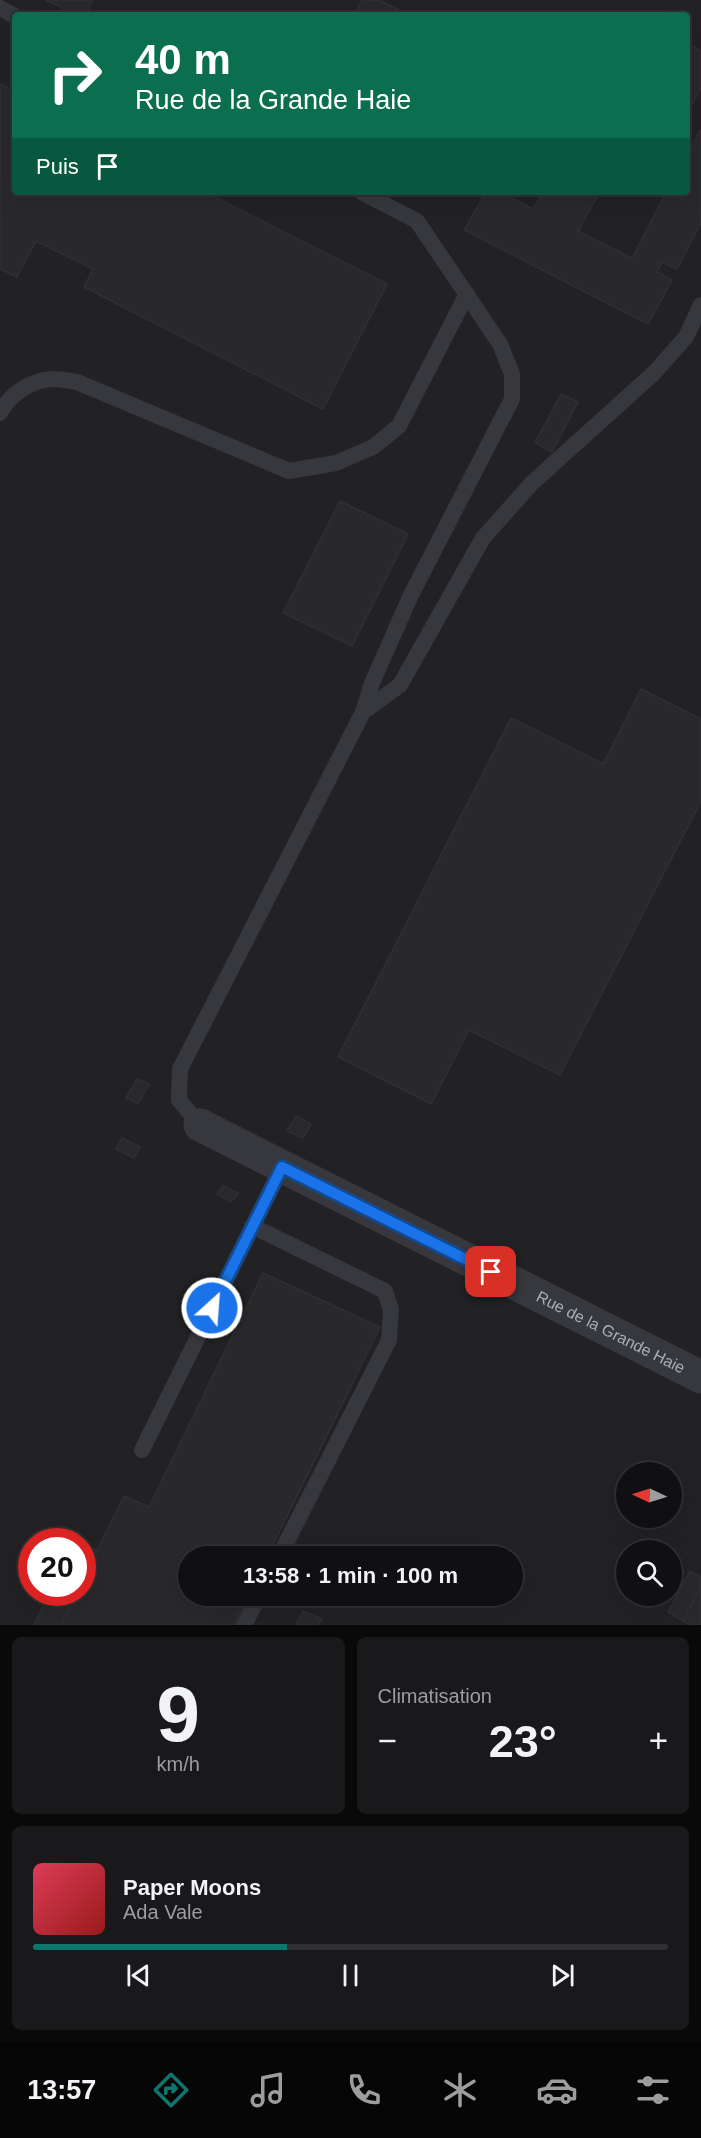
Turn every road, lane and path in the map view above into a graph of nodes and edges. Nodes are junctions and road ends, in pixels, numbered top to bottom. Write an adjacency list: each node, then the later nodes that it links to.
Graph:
1 (367, 195): 2 (lane)
2 (467, 294): 5 (lane); 6 (lane)
3 (701, 305): 4 (lane)
4 (693, 333): 6 (lane)
5 (0, 413)
6 (363, 712): 7 (lane)
7 (200, 1125): 8 (street, Rue de la Grande Haie)
8 (282, 1167): 9 (lane); 10 (street, Rue de la Grande Haie)
9 (252, 1226): 11 (lane); 12 (lane)
10 (701, 1377)
11 (142, 1450)
12 (285, 1546)
13 (254, 1606): 14 (lane)
14 (244, 1625)

